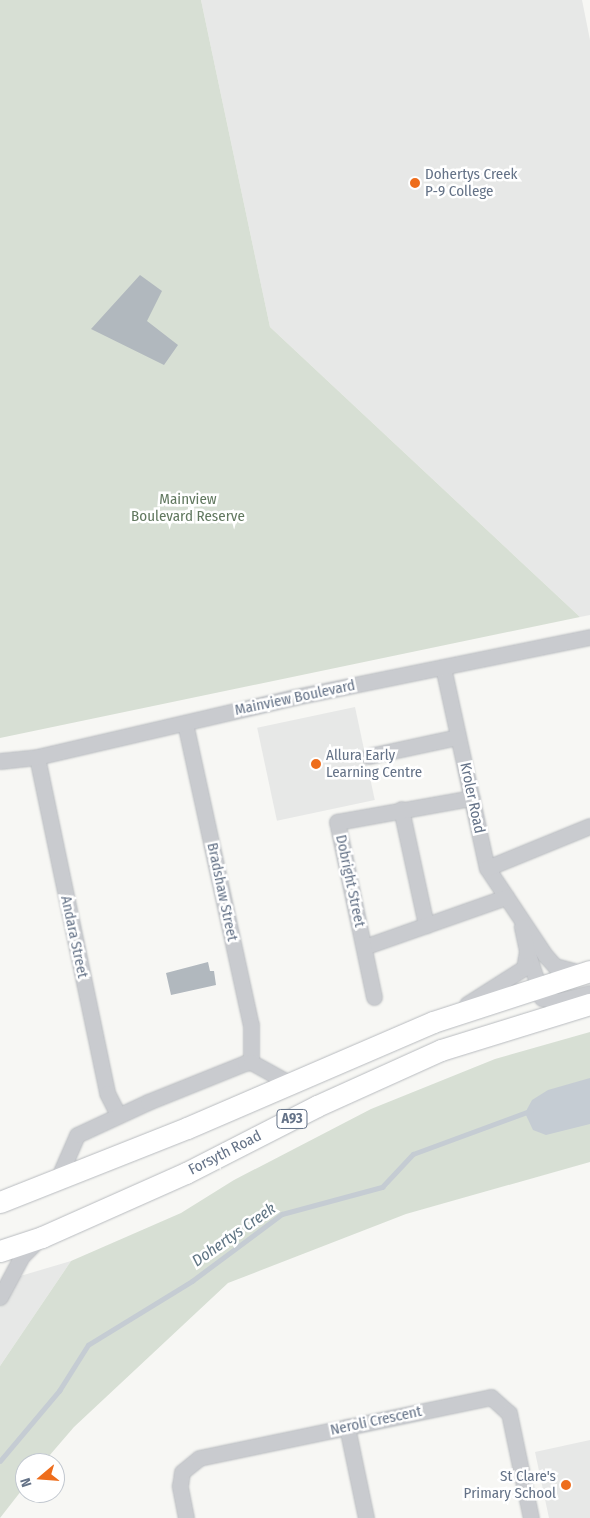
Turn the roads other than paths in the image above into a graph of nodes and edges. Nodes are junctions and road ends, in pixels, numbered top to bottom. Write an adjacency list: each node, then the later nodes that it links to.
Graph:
1 (590, 637): 2 (street, Mainview Boulevard)
2 (443, 667): 3 (street, Mainview Boulevard); 4 (street, Kroler Road)
3 (185, 723): 6 (street, Mainview Boulevard); 22 (street, Bradshaw Street)
4 (458, 737): 5 (street); 8 (street, Kroler Road)
5 (368, 756)
6 (37, 757): 7 (street, Mainview Boulevard); 24 (street, Andara Street)
7 (0, 761)
8 (472, 798): 9 (street, Dobright Street); 11 (street, Kroler Road)
9 (401, 809): 14 (street); 15 (street, Dobright Street)
10 (590, 826): 11 (street)
11 (487, 868): 12 (street, Kroler Road)
12 (506, 897): 13 (street, Kroler Road); 14 (street, Dobright Street)
13 (521, 920): 16 (street); 17 (street, Kroler Road)
14 (426, 925): 15 (street, Dobright Street)
15 (364, 947): 19 (street, Dobright Street)
16 (527, 951): 18 (street); 21 (street)
17 (588, 979): 18 (highway, A93)
18 (536, 988): 21 (highway, A93)
19 (374, 997)
20 (590, 1004): 27 (highway, Forsyth Road / A93)
21 (433, 1022): 23 (highway, A93)
22 (251, 1062): 23 (street); 24 (street)
23 (289, 1083): 25 (highway, A93)
24 (118, 1115): 25 (street)
25 (57, 1181): 26 (highway, A93)
26 (0, 1202)
27 (42, 1237): 28 (highway, Forsyth Road / A93); 29 (street)
28 (0, 1251)
29 (2, 1290)
30 (347, 1427): 31 (street, Neroli Crescent); 32 (street); 33 (street, Neroli Crescent)
31 (186, 1518)
32 (366, 1518)
33 (531, 1518)

